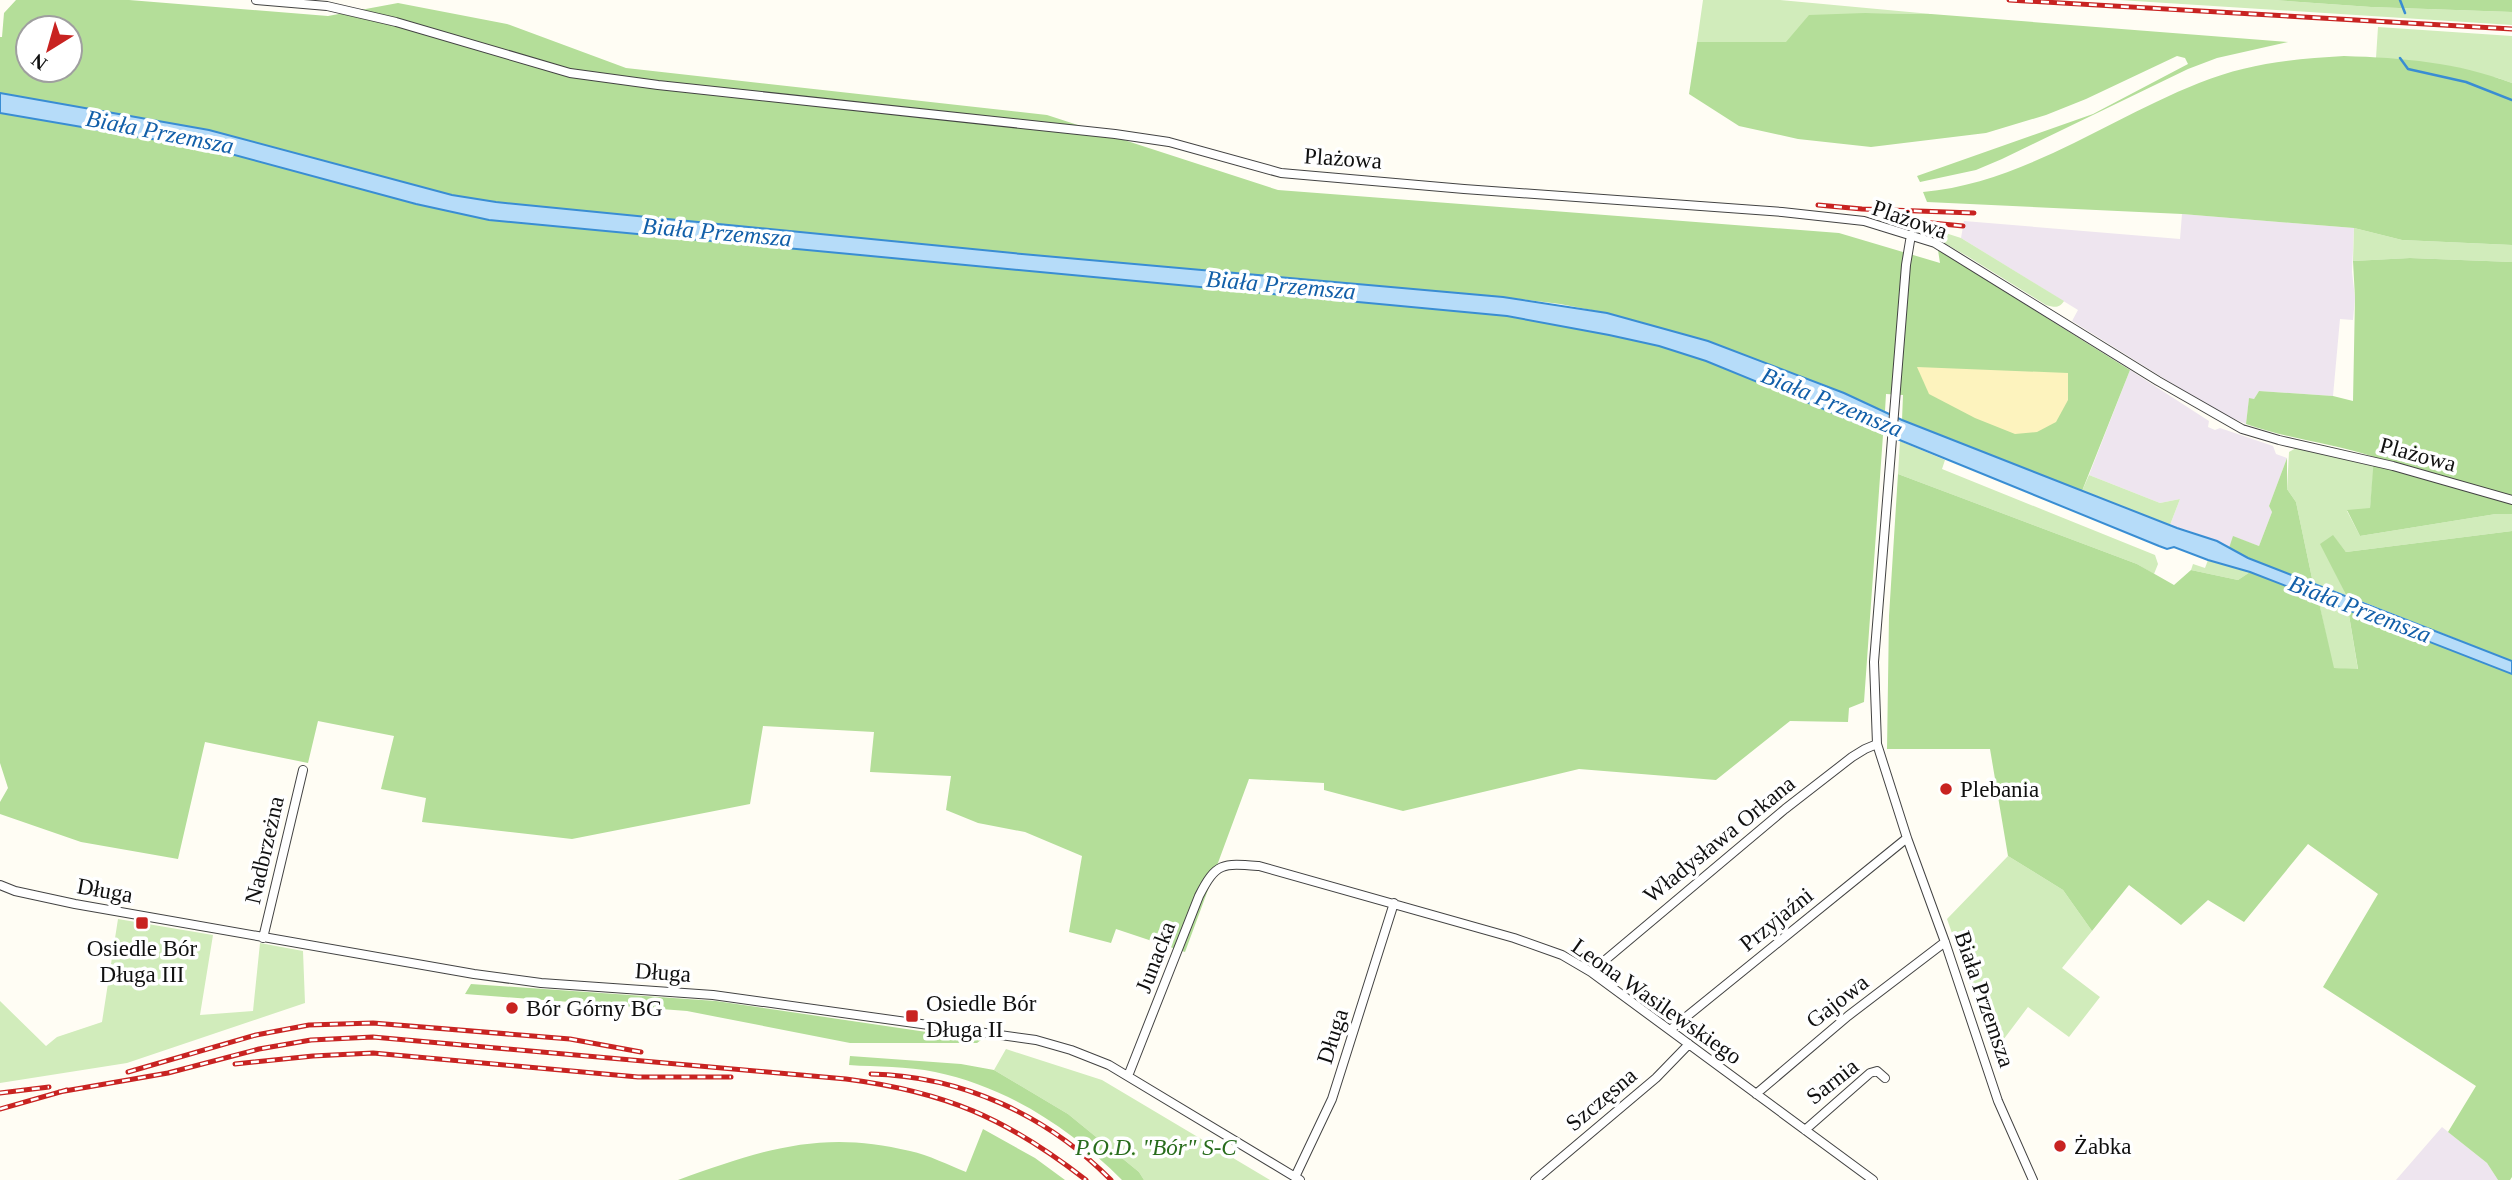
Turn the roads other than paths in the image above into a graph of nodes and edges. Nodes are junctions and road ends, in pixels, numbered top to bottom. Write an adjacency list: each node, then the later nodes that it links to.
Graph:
1 (256, 0): 2 (street, Plażowa)
2 (1911, 235): 3 (street, Plażowa); 4 (street, Biała Przemsza)
3 (2512, 500)
4 (1877, 744): 6 (street, Biała Przemsza); 12 (street, Władysława Orkana)
5 (303, 770): 10 (street, Nadbrzeżna)
6 (1907, 838): 11 (street, Biała Przemsza); 13 (street, Przyjaźni)
7 (1231, 863): 9 (street, Leona Wasilewskiego); 15 (street, Junacka)
8 (0, 886): 10 (street, Długa)
9 (1394, 903): 12 (street, Leona Wasilewskiego); 19 (street, Długa)
10 (263, 938): 15 (street, Długa)
11 (1945, 942): 17 (street, Gajowa); 22 (street, Biała Przemsza)
12 (1591, 972): 13 (street, Leona Wasilewskiego)
13 (1670, 1030): 14 (street, Leona Wasilewskiego)
14 (1689, 1044): 17 (street, Leona Wasilewskiego); 20 (street, Szczęsna)
15 (1128, 1076): 19 (street, Długa)
16 (1885, 1078): 18 (street, Sarnia)
17 (1756, 1094): 18 (street, Leona Wasilewskiego)
18 (1805, 1130): 21 (street, Leona Wasilewskiego)
19 (1298, 1178)
20 (1535, 1180)
21 (1873, 1180)
22 (2033, 1180)

